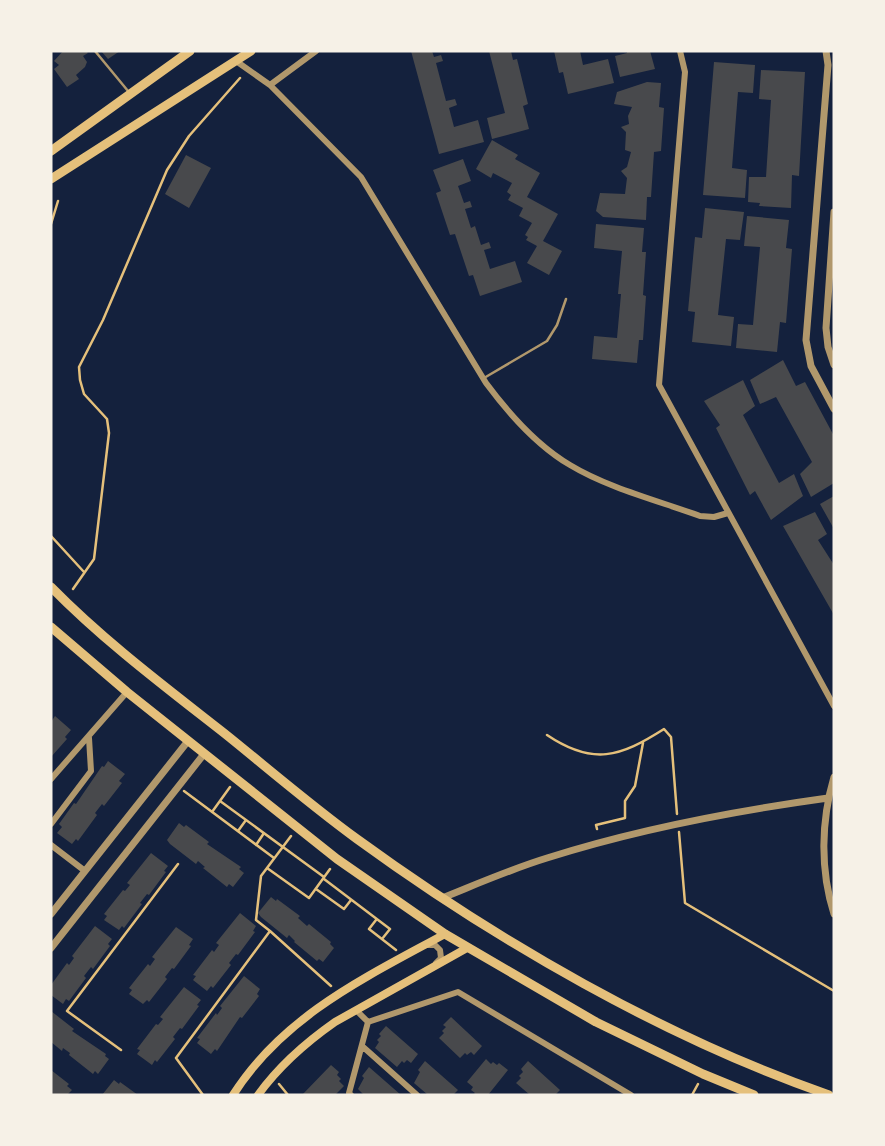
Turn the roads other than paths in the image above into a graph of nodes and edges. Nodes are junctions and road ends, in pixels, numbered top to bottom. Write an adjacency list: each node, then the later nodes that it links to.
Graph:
1 (94, 51): 9 (lane)
2 (190, 51): 9 (main road)
3 (251, 51): 7 (main road)
4 (316, 51): 8 (street)
5 (680, 51): 17 (street)
6 (826, 51): 16 (street)
7 (236, 61): 8 (street); 11 (main road)
8 (270, 85): 15 (street)
9 (131, 93): 10 (main road)
10 (51, 150)
11 (51, 179)
12 (834, 212): 14 (street)
13 (566, 299): 15 (lane)
14 (834, 365)
15 (483, 379): 17 (street)
16 (834, 409)
17 (728, 513): 21 (street)
18 (51, 587): 31 (main road)
19 (52, 631): 20 (main road)
20 (127, 692): 22 (street); 23 (main road)
21 (834, 706)
22 (89, 737): 26 (street); 28 (street)
23 (188, 741): 24 (main road); 30 (street)
24 (204, 754): 34 (main road); 36 (street)
25 (834, 777): 27 (street)
26 (51, 779)
27 (828, 799): 31 (street); 33 (street)
28 (51, 824)
29 (51, 845): 30 (street)
30 (85, 872): 32 (street)
31 (442, 898): 48 (main road)
32 (51, 914)
33 (834, 914)
34 (444, 934): 35 (main road); 37 (main road)
35 (424, 945): 38 (street); 42 (main road)
36 (51, 948)
37 (467, 948): 38 (main road); 47 (main road)
38 (435, 965): 39 (main road)
39 (356, 1010): 40 (street); 43 (main road)
40 (368, 1023): 41 (street); 46 (street)
41 (362, 1046): 44 (street); 45 (street)
42 (233, 1095)
43 (258, 1095)
44 (351, 1095)
45 (416, 1095)
46 (631, 1095)
47 (754, 1095)
48 (829, 1095)

